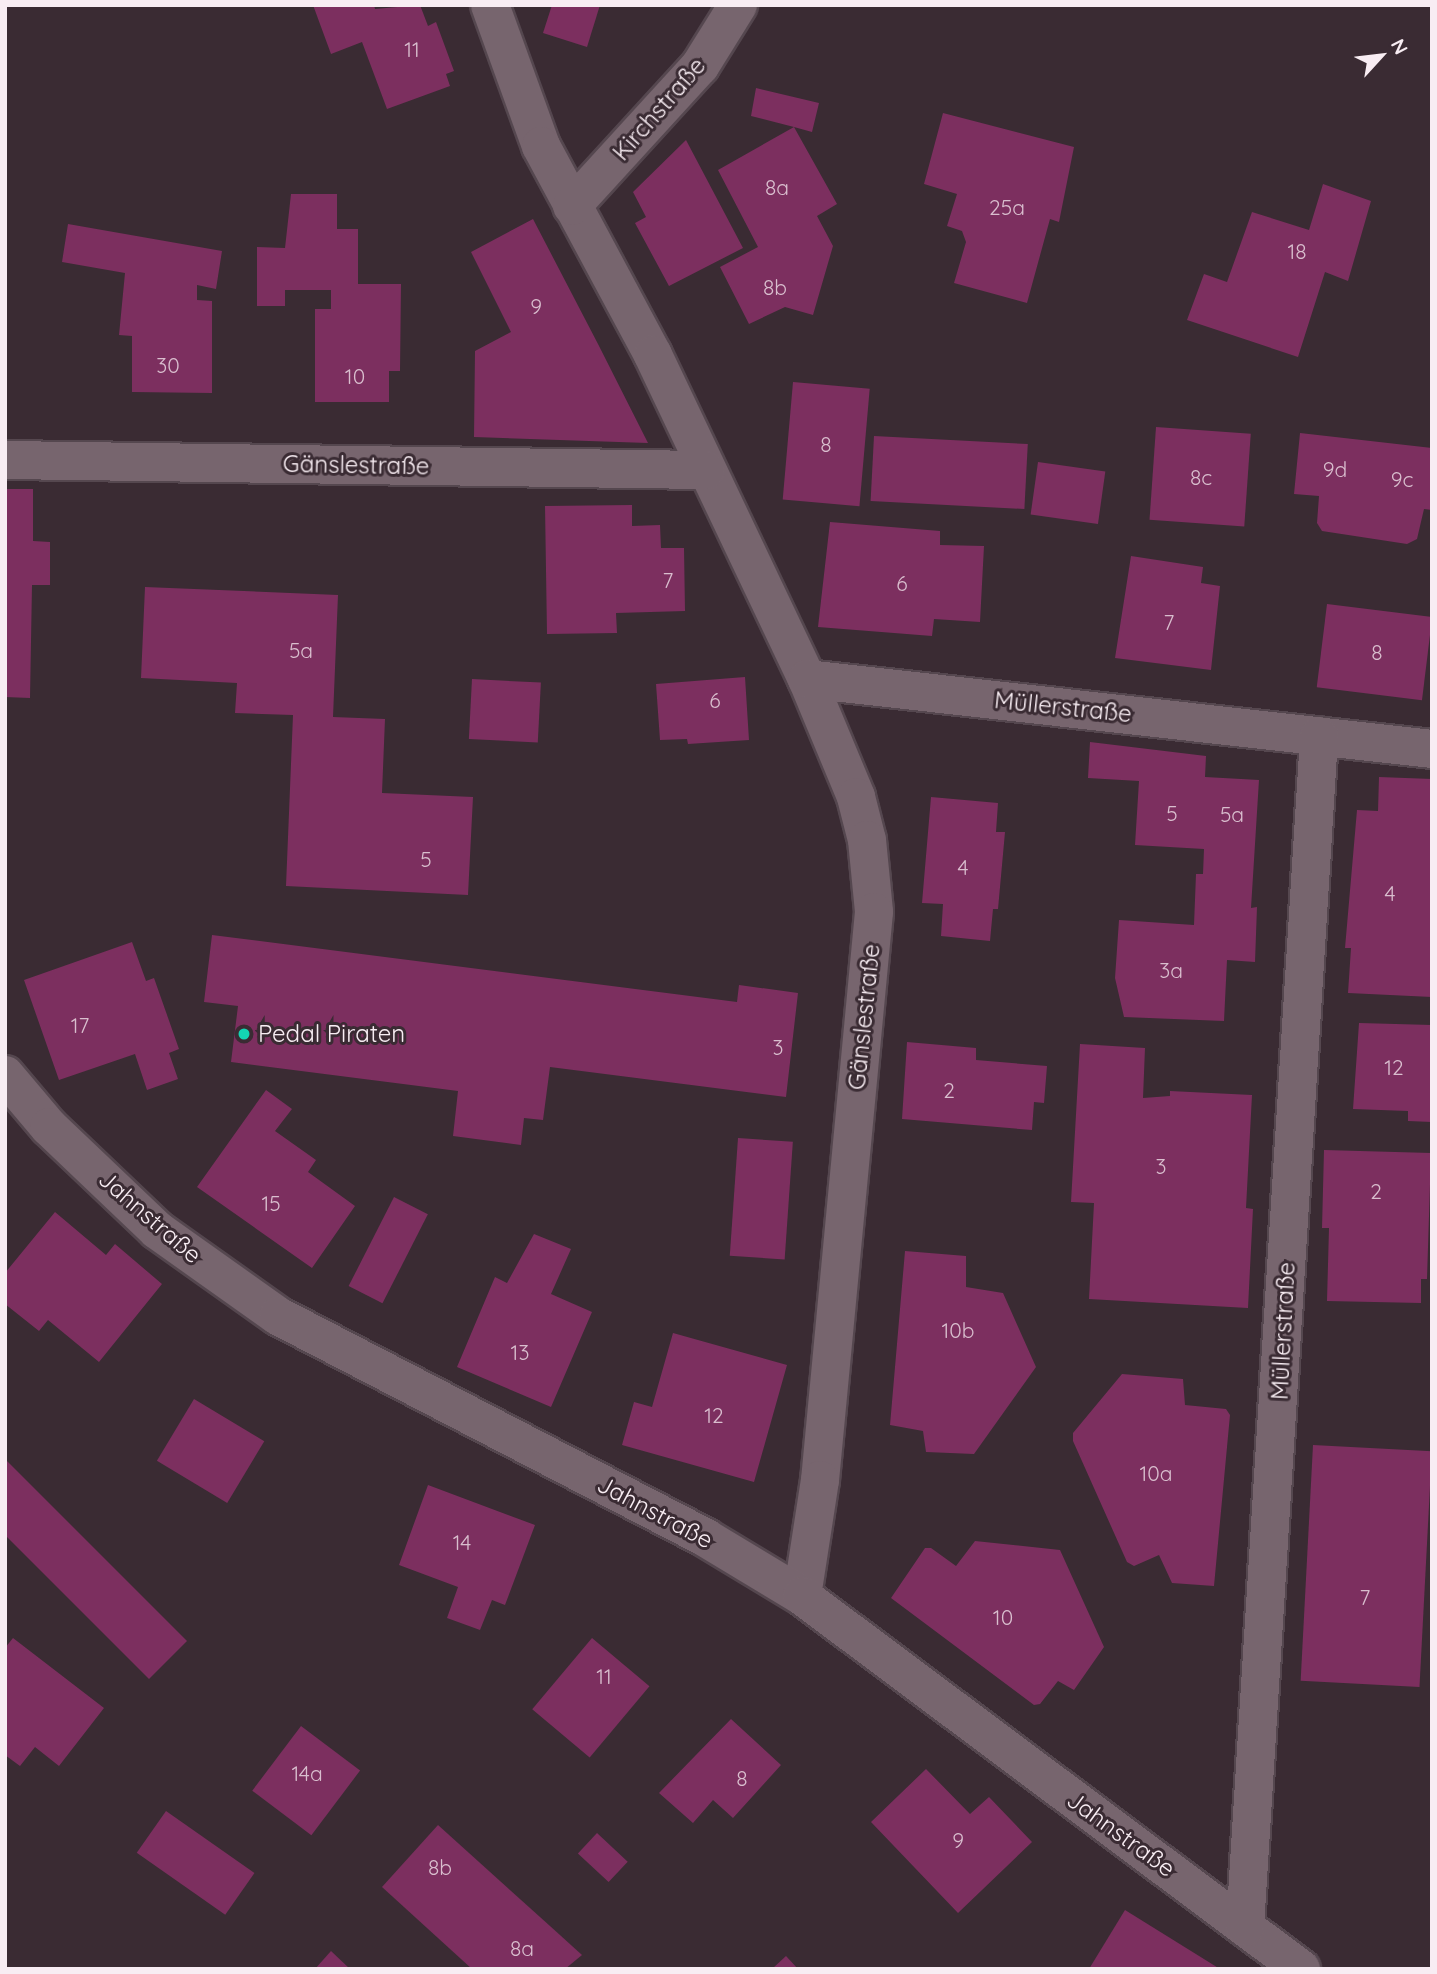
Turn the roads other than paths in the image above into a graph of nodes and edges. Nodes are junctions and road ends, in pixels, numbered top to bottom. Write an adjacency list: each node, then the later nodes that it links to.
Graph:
1 (491, 5): 3 (street, Gänslestraße)
2 (738, 5): 3 (street, Kirchstraße)
3 (572, 206): 5 (street, Gänslestraße)
4 (5, 460): 5 (street, Gänslestraße)
5 (706, 470): 6 (street, Gänslestraße)
6 (807, 679): 7 (street, Müllerstraße); 10 (street, Gänslestraße)
7 (1319, 736): 8 (street, Müllerstraße); 11 (street, Müllerstraße)
8 (1432, 749)
9 (5, 1075): 10 (street, Jahnstraße)
10 (802, 1596): 11 (street, Jahnstraße)
11 (1245, 1927): 12 (street, Jahnstraße)
12 (1301, 1969)

